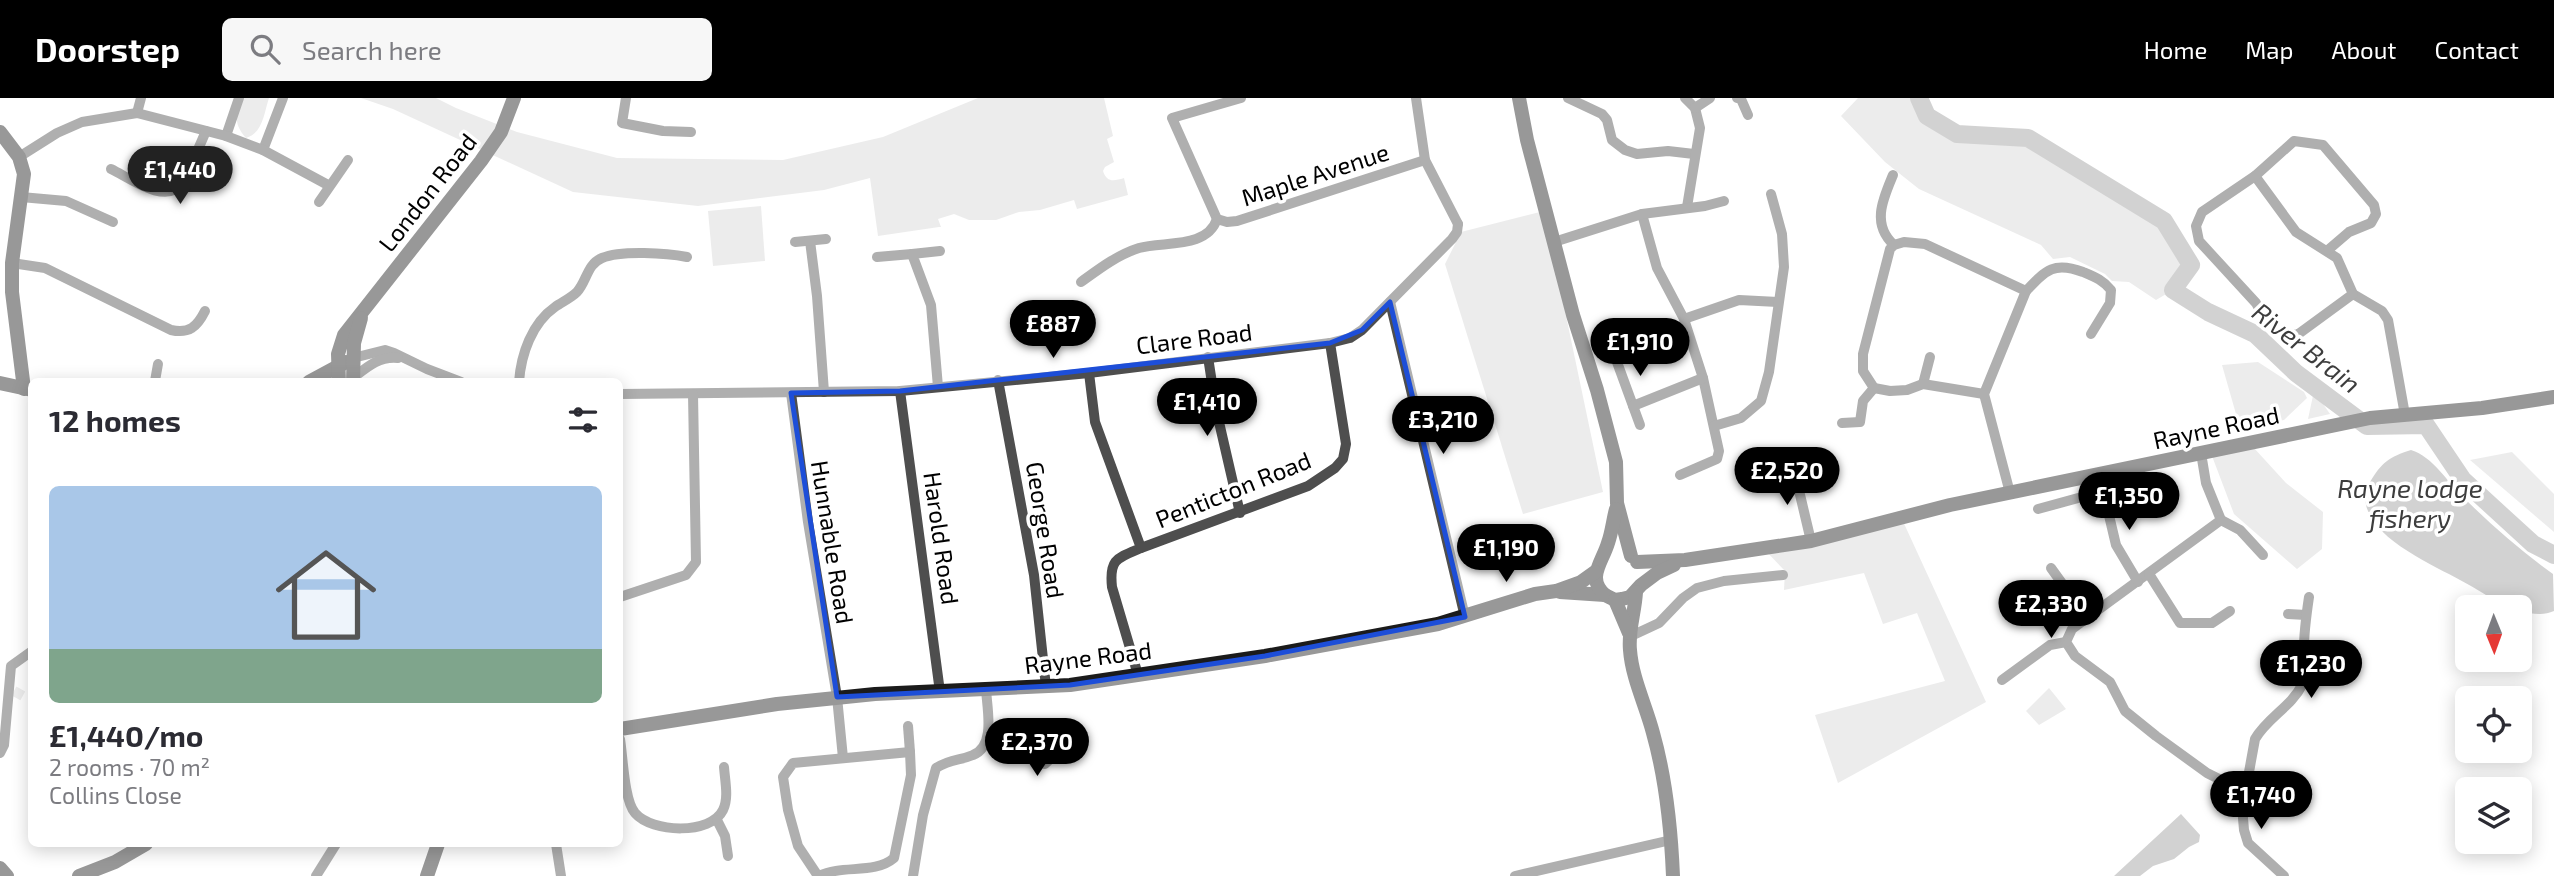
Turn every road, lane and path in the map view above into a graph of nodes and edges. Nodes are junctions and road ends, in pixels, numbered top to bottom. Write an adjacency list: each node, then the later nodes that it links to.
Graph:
1 (141, 98): 14 (street)
2 (239, 98): 19 (street)
3 (283, 98): 20 (street)
4 (514, 98): 55 (street, London Road)
5 (626, 98): 18 (street)
6 (1241, 98): 35 (street, Maple Avenue)
7 (1416, 98): 24 (street)
8 (1519, 98): 42 (street)
9 (1568, 98): 21 (street)
10 (1685, 98): 13 (street)
11 (1710, 98): 13 (street)
12 (1737, 98): 15 (street)
13 (1695, 108): 21 (street)
14 (137, 113): 16 (street); 22 (street)
15 (1748, 115)
16 (206, 131): 19 (street); 25 (street)
17 (0, 132): 22 (street)
18 (691, 132)
19 (226, 136): 20 (street)
20 (263, 150): 28 (street)
21 (1694, 154): 33 (street)
22 (19, 158): 30 (street)
23 (348, 160): 28 (street)
24 (1425, 160): 35 (street, Maple Avenue); 37 (street)
25 (111, 169)
26 (1893, 175): 43 (street)
27 (2255, 176): 44 (street); 44 (street); 52 (street)
28 (328, 185): 32 (street)
29 (1770, 194): 54 (street)
30 (22, 197): 36 (street); 49 (street)
31 (1724, 201): 33 (street)
32 (318, 202)
33 (1687, 206): 34 (street)
34 (1642, 214): 42 (street); 57 (street)
35 (1217, 219): 50 (street, Maple Avenue)
36 (113, 222)
37 (1458, 225): 38 (street); 53 (street, Clare Road)
38 (1471, 226)
39 (826, 239): 40 (street)
40 (810, 241): 41 (street); 85 (street)
41 (795, 242)
42 (1554, 242): 104 (street)
43 (1894, 245): 51 (street); 82 (street)
44 (2328, 250): 52 (street)
45 (940, 251): 47 (street)
46 (683, 253): 76 (street)
47 (912, 254): 48 (street); 81 (street)
48 (877, 257)
49 (12, 263): 56 (street); 83 (street)
50 (1081, 282)
51 (2026, 291): 58 (street); 89 (street)
52 (2353, 294): 92 (street)
53 (1390, 302): 59 (street, Clare Road); 126 (street)
54 (1778, 302): 57 (street); 95 (street)
55 (366, 307): 63 (street, London Road); 66 (street, London Road)
56 (205, 311)
57 (1684, 319): 77 (street)
58 (2091, 334)
59 (1329, 343): 61 (street, Clare Road); 106 (street, Penticton Road)
60 (1610, 343): 91 (street)
61 (1208, 357): 68 (street, Clare Road); 106 (street)
62 (1930, 357): 80 (street)
63 (353, 358): 64 (street); 66 (street); 72 (street, London Road)
64 (411, 361): 67 (street); 73 (street)
65 (158, 364): 69 (street)
66 (338, 365): 70 (street); 71 (street)
67 (427, 369): 74 (street); 75 (street)
68 (1089, 373): 78 (street, Clare Road); 109 (street)
69 (156, 378)
70 (316, 378)
71 (346, 378)
72 (349, 378)
73 (352, 378)
74 (427, 378)
75 (451, 378)
76 (519, 378)
77 (1703, 378): 91 (street); 95 (street)
78 (998, 380): 81 (street, Clare Road); 133 (street, George Road)
79 (0, 383): 83 (street)
80 (1923, 384): 82 (street); 89 (street)
81 (938, 387): 84 (street, Clare Road)
82 (1874, 388): 93 (street)
83 (28, 389)
84 (900, 391): 85 (street, Clare Road); 135 (street, Harold Road)
85 (824, 392): 86 (street, Clare Road)
86 (791, 393): 88 (street, Clare Road); 136 (street, Hunnable Road)
87 (623, 394): 88 (street, Clare Road)
88 (692, 394): 120 (street)
89 (1984, 394): 103 (street)
90 (2554, 397): 92 (street, Rayne Road)
91 (1633, 406): 94 (street)
92 (2405, 415): 97 (street, Rayne Road)
93 (1842, 423)
94 (1640, 425)
95 (1714, 426): 99 (street)
96 (1781, 453): 98 (street)
97 (2201, 453): 103 (street, Rayne Road); 107 (street)
98 (1779, 471): 100 (street); 108 (street)
99 (1680, 475)
100 (1757, 478)
101 (2140, 481): 102 (street)
102 (2103, 490): 105 (street); 117 (street)
103 (2010, 493): 108 (street, Rayne Road)
104 (1617, 503): 111 (street); 113 (street)
105 (2038, 509)
106 (1240, 513): 109 (street, Penticton Road)
107 (2221, 520): 110 (street); 115 (street)
108 (1811, 541): 112 (street, Rayne Road)
109 (1141, 548): 131 (street, Penticton Road)
110 (2263, 555)
111 (1634, 559): 112 (street, Rayne Road); 113 (street, Rayne Road); 118 (street)
112 (1685, 560): 118 (street, Rayne Road)
113 (1598, 566): 119 (street, Rayne Road); 121 (street)
114 (2051, 568): 127 (street)
115 (2149, 574): 117 (street); 123 (street)
116 (1783, 575): 128 (street)
117 (2138, 582): 127 (street)
118 (1638, 588): 121 (street, Rayne Road); 128 (street)
119 (1556, 591): 121 (street, Rayne Road); 126 (street, Rayne Road)
120 (623, 596)
121 (1610, 597): 128 (street)
122 (2309, 597): 125 (street)
123 (2230, 611)
124 (2288, 614): 125 (street)
125 (2306, 615): 146 (street)
126 (1465, 617): 131 (street, Rayne Road)
127 (2087, 618): 129 (street)
128 (1629, 635): 148 (street)
129 (2066, 642): 132 (street); 146 (street)
130 (28, 654): 142 (street)
131 (1138, 675): 133 (street, Rayne Road)
132 (2002, 680)
133 (1046, 687): 134 (street, Rayne Road)
134 (986, 689): 135 (street, Rayne Road); 140 (street)
135 (940, 691): 136 (street, Rayne Road)
136 (837, 697): 138 (street, Rayne Road); 143 (street, Hunnable Road)
137 (908, 726): 141 (street)
138 (623, 729)
139 (1073, 737): 140 (street)
140 (986, 741): 161 (street)
141 (910, 752): 143 (street); 160 (street)
142 (0, 753)
143 (843, 758): 160 (street)
144 (623, 759): 147 (street)
145 (724, 767): 147 (street)
146 (2247, 783): 164 (street)
147 (716, 820): 153 (street)
148 (1671, 840): 162 (street); 163 (street)
149 (141, 847): 156 (street)
150 (337, 847): 157 (street)
151 (437, 847): 158 (street)
152 (557, 847): 159 (street)
153 (728, 856)
154 (0, 868): 155 (street)
155 (7, 876)
156 (79, 876)
157 (316, 876)
158 (426, 876)
159 (562, 876)
160 (818, 876)
161 (913, 876)
162 (1515, 876)
163 (1673, 876)
164 (2284, 876)

